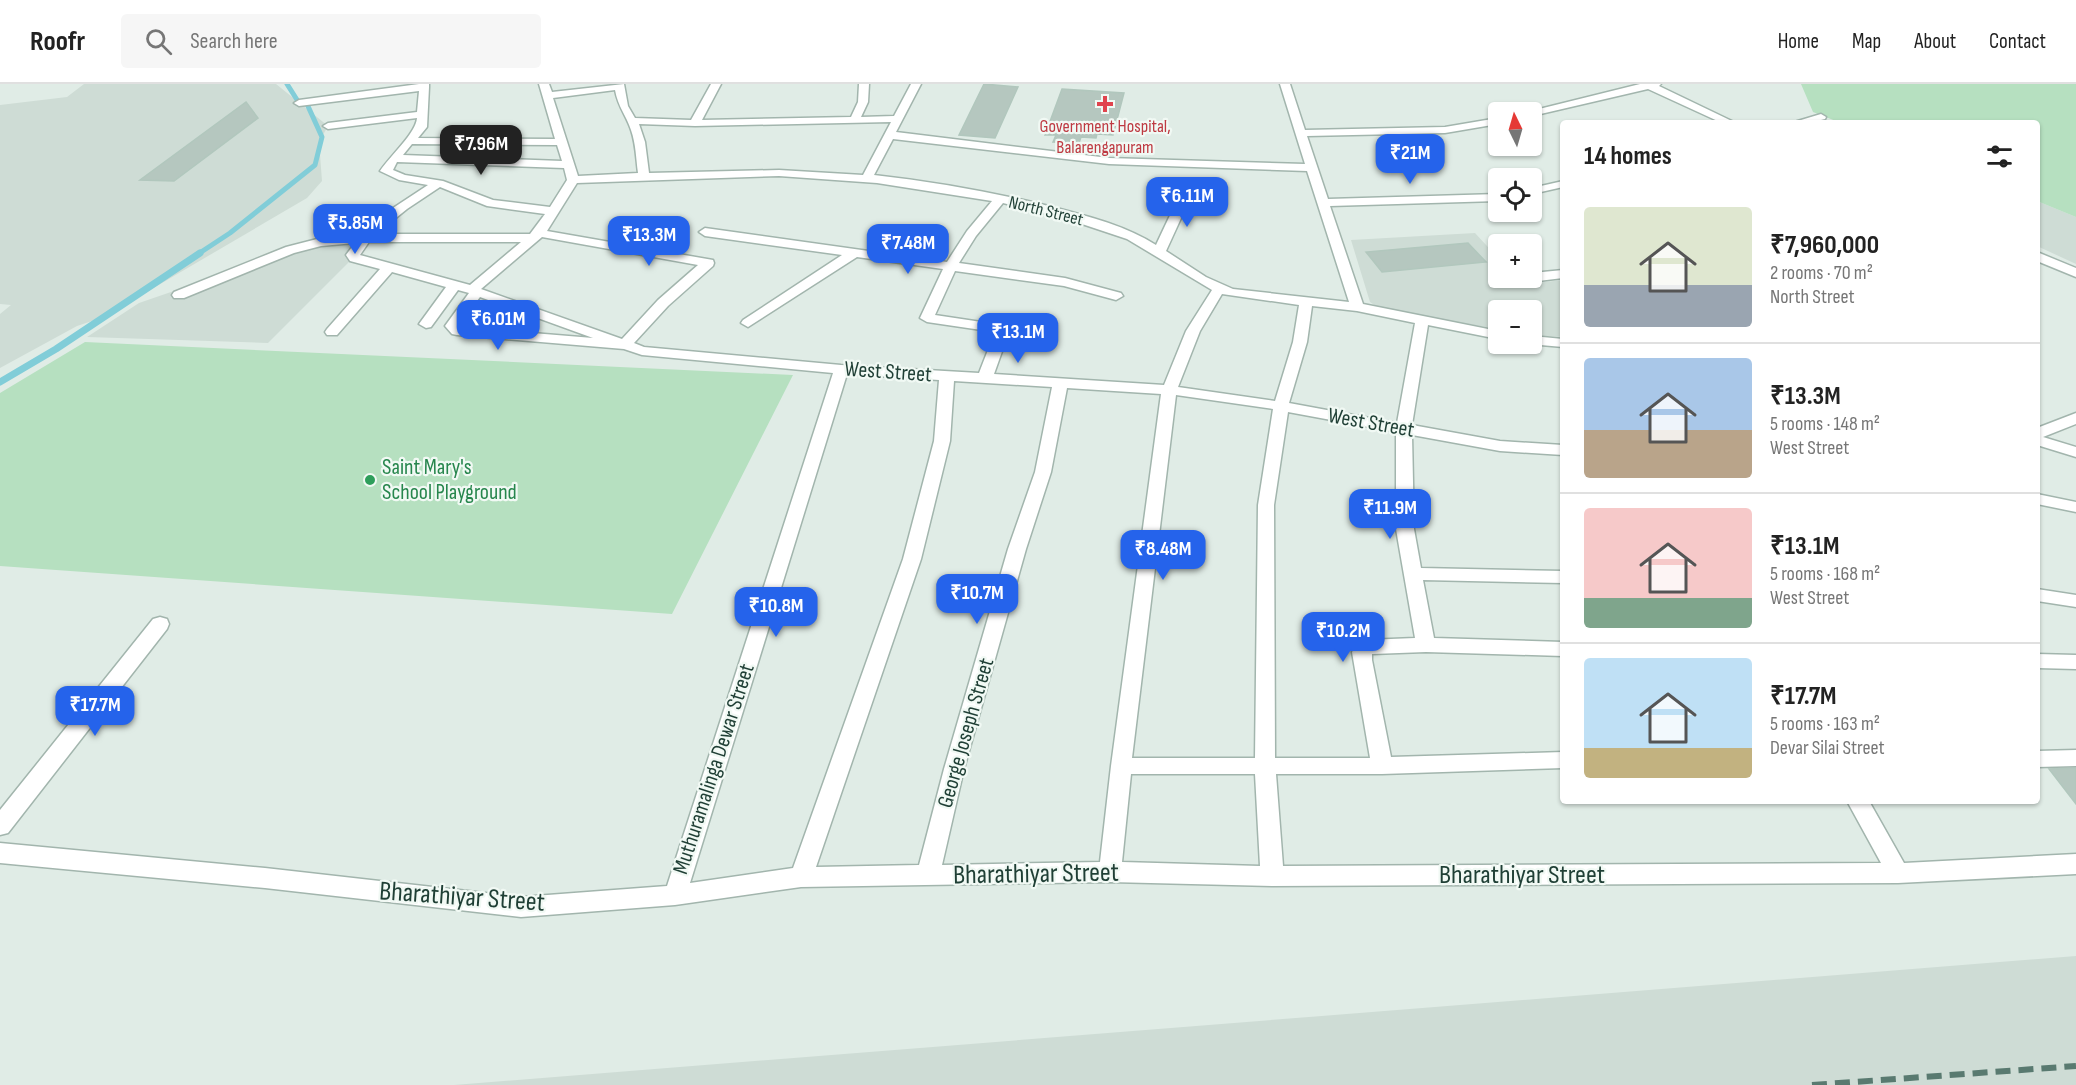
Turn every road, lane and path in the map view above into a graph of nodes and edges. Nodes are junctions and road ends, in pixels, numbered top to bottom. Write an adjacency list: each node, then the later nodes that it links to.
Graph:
1 (544, 84): 9 (street)
2 (716, 84): 19 (street)
3 (864, 84): 14 (street)
4 (916, 84): 15 (street)
5 (1286, 84): 22 (street)
6 (424, 85): 10 (street); 12 (street)
7 (620, 85): 9 (street); 18 (street)
8 (1650, 85): 11 (street); 16 (street)
9 (547, 96): 25 (street)
10 (299, 103)
11 (1542, 111)
12 (423, 114): 21 (street); 24 (street)
13 (1821, 117): 17 (street)
14 (855, 119): 15 (street); 19 (street)
15 (899, 119): 23 (street)
16 (1725, 120)
17 (1808, 120)
18 (632, 121): 19 (street); 29 (street)
19 (695, 123)
20 (1488, 123): 22 (street)
21 (328, 126)
22 (1301, 134): 28 (street)
23 (891, 135): 28 (street); 30 (street)
24 (411, 141): 25 (street); 26 (street)
25 (562, 142): 27 (street)
26 (394, 158): 27 (street); 32 (street)
27 (569, 165): 31 (street)
28 (1312, 168): 38 (street)
29 (644, 177): 30 (street, North Street); 31 (street, North Street)
30 (867, 178): 37 (street, North Street)
31 (573, 180): 39 (street)
32 (439, 183): 39 (street); 42 (street)
33 (1560, 185): 34 (street)
34 (1542, 189)
35 (1187, 192): 43 (street)
36 (1488, 197): 38 (street)
37 (1000, 200): 43 (street, North Street); 46 (street)
38 (1322, 203): 57 (street)
39 (553, 211): 41 (street)
40 (705, 232): 44 (street)
41 (537, 235): 42 (street); 53 (street); 65 (street)
42 (365, 238): 47 (street, West Street); 54 (street)
43 (1160, 251): 52 (street, North Street)
44 (854, 253): 46 (street); 59 (street)
45 (2040, 257): 48 (street)
46 (951, 266): 55 (street); 68 (street)
47 (389, 267): 51 (street, West Street); 61 (street)
48 (2076, 273)
49 (1560, 274): 50 (street)
50 (1542, 276)
51 (454, 286): 53 (street, West Street); 60 (street)
52 (1219, 289): 56 (street, North Street); 70 (street)
53 (474, 291): 65 (street, West Street); 65 (street)
54 (179, 295)
55 (1116, 296)
56 (1306, 303): 57 (street, North Street); 71 (street)
57 (1357, 307): 58 (street, North Street)
58 (1422, 320): 62 (street, North Street); 73 (street)
59 (748, 323)
60 (426, 324)
61 (332, 332)
62 (1488, 333)
63 (1542, 341): 64 (street)
64 (1560, 343)
65 (624, 345): 66 (street, West Street)
66 (842, 369): 67 (street, West Street); 104 (street, Muthuramalinga Dewar Street)
67 (947, 376): 68 (street, West Street); 103 (street)
68 (985, 378): 69 (street, West Street)
69 (1060, 383): 70 (street, West Street); 101 (street, George Joseph Street)
70 (1169, 390): 71 (street, West Street); 93 (street)
71 (1281, 406): 73 (street, West Street); 92 (street)
72 (2076, 418): 74 (street)
73 (1404, 429): 76 (street, West Street); 80 (street)
74 (2040, 433)
75 (2040, 441): 77 (street)
76 (1560, 450)
77 (2076, 452)
78 (2040, 500): 79 (street)
79 (2076, 507)
80 (1414, 574): 81 (street); 85 (street)
81 (1560, 577)
82 (2040, 595): 83 (street)
83 (2076, 601)
84 (160, 624): 96 (street)
85 (1426, 645): 86 (street); 94 (street)
86 (1560, 649)
87 (2040, 661): 88 (street)
88 (2076, 662)
89 (2040, 759): 90 (street)
90 (2076, 759)
91 (1560, 760): 94 (street)
92 (1264, 765): 93 (street); 94 (street); 102 (street)
93 (1121, 766): 99 (street)
94 (1382, 766)
95 (1860, 804): 100 (street)
96 (0, 826)
97 (0, 853): 104 (street, Bharathiyar Street)
98 (2076, 864): 100 (street, Bharathiyar Street)
99 (1110, 872): 101 (street, Bharathiyar Street); 102 (street, Bharathiyar Street)
100 (1898, 873): 102 (street, Bharathiyar Street)
101 (928, 875): 103 (street, Bharathiyar Street)
102 (1272, 876)
103 (801, 877): 104 (street, Bharathiyar Street)
104 (675, 895)

